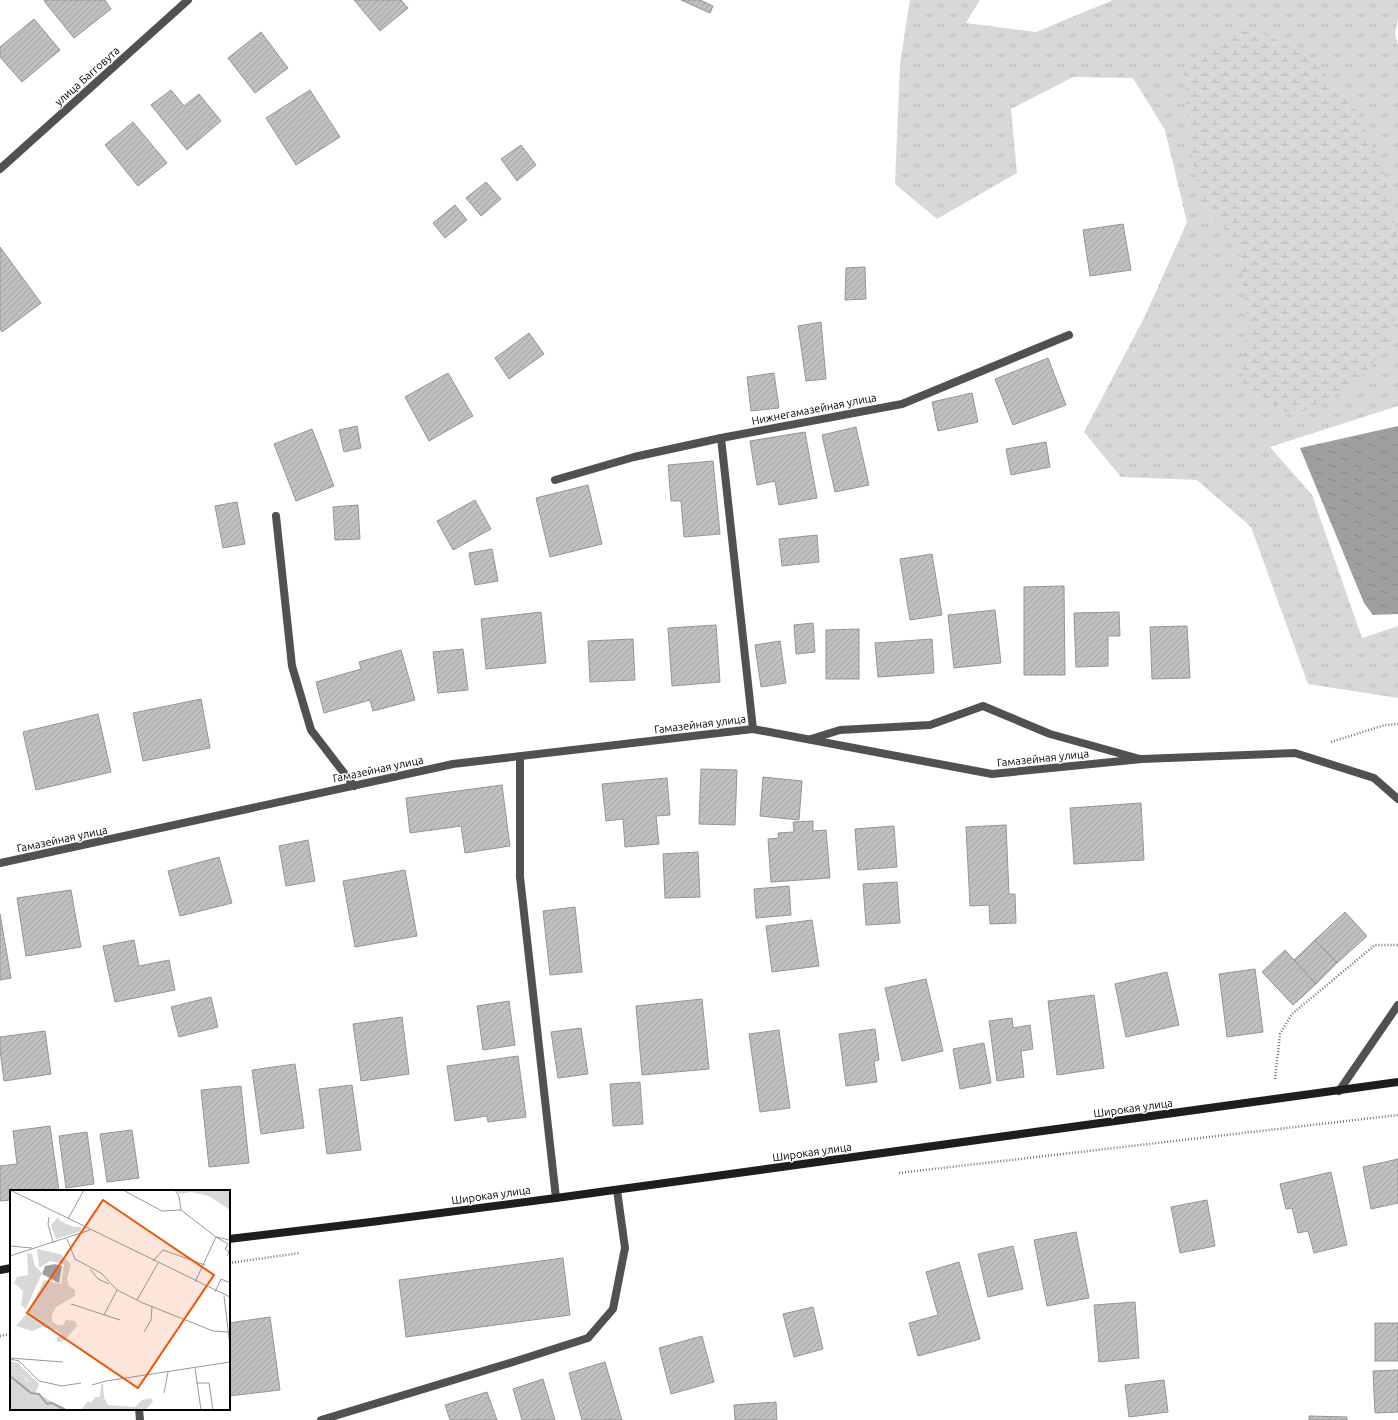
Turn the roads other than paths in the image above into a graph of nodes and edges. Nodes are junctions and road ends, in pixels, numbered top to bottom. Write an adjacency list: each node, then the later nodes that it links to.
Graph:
1 (188, 0): 2 (street, улица Багговута)
2 (0, 169)
3 (1069, 335): 4 (street, Нижнегамазейная улица)
4 (721, 438): 5 (street, Нижнегамазейная улица); 7 (street)
5 (555, 480)
6 (276, 516): 11 (street)
7 (753, 729): 8 (street, Гамазейная улица); 9 (street, Гамазейная улица)
8 (811, 739): 10 (street, Гамазейная улица); 10 (street)
9 (520, 757): 11 (street, Гамазейная улица); 18 (street)
10 (1142, 759): 12 (street, Гамазейная улица)
11 (354, 786): 13 (street, Гамазейная улица)
12 (1398, 799)
13 (0, 864)
14 (1398, 1005): 16 (street)
15 (1398, 1082): 16 (street, Широкая улица)
16 (1340, 1091): 17 (street, Широкая улица)
17 (617, 1190): 18 (street, Широкая улица); 24 (street)
18 (556, 1198): 19 (street, Широкая улица)
19 (230, 1239)
20 (10, 1268): 21 (street)
21 (0, 1270)
22 (139, 1410): 23 (street)
23 (140, 1420)
24 (321, 1420)

